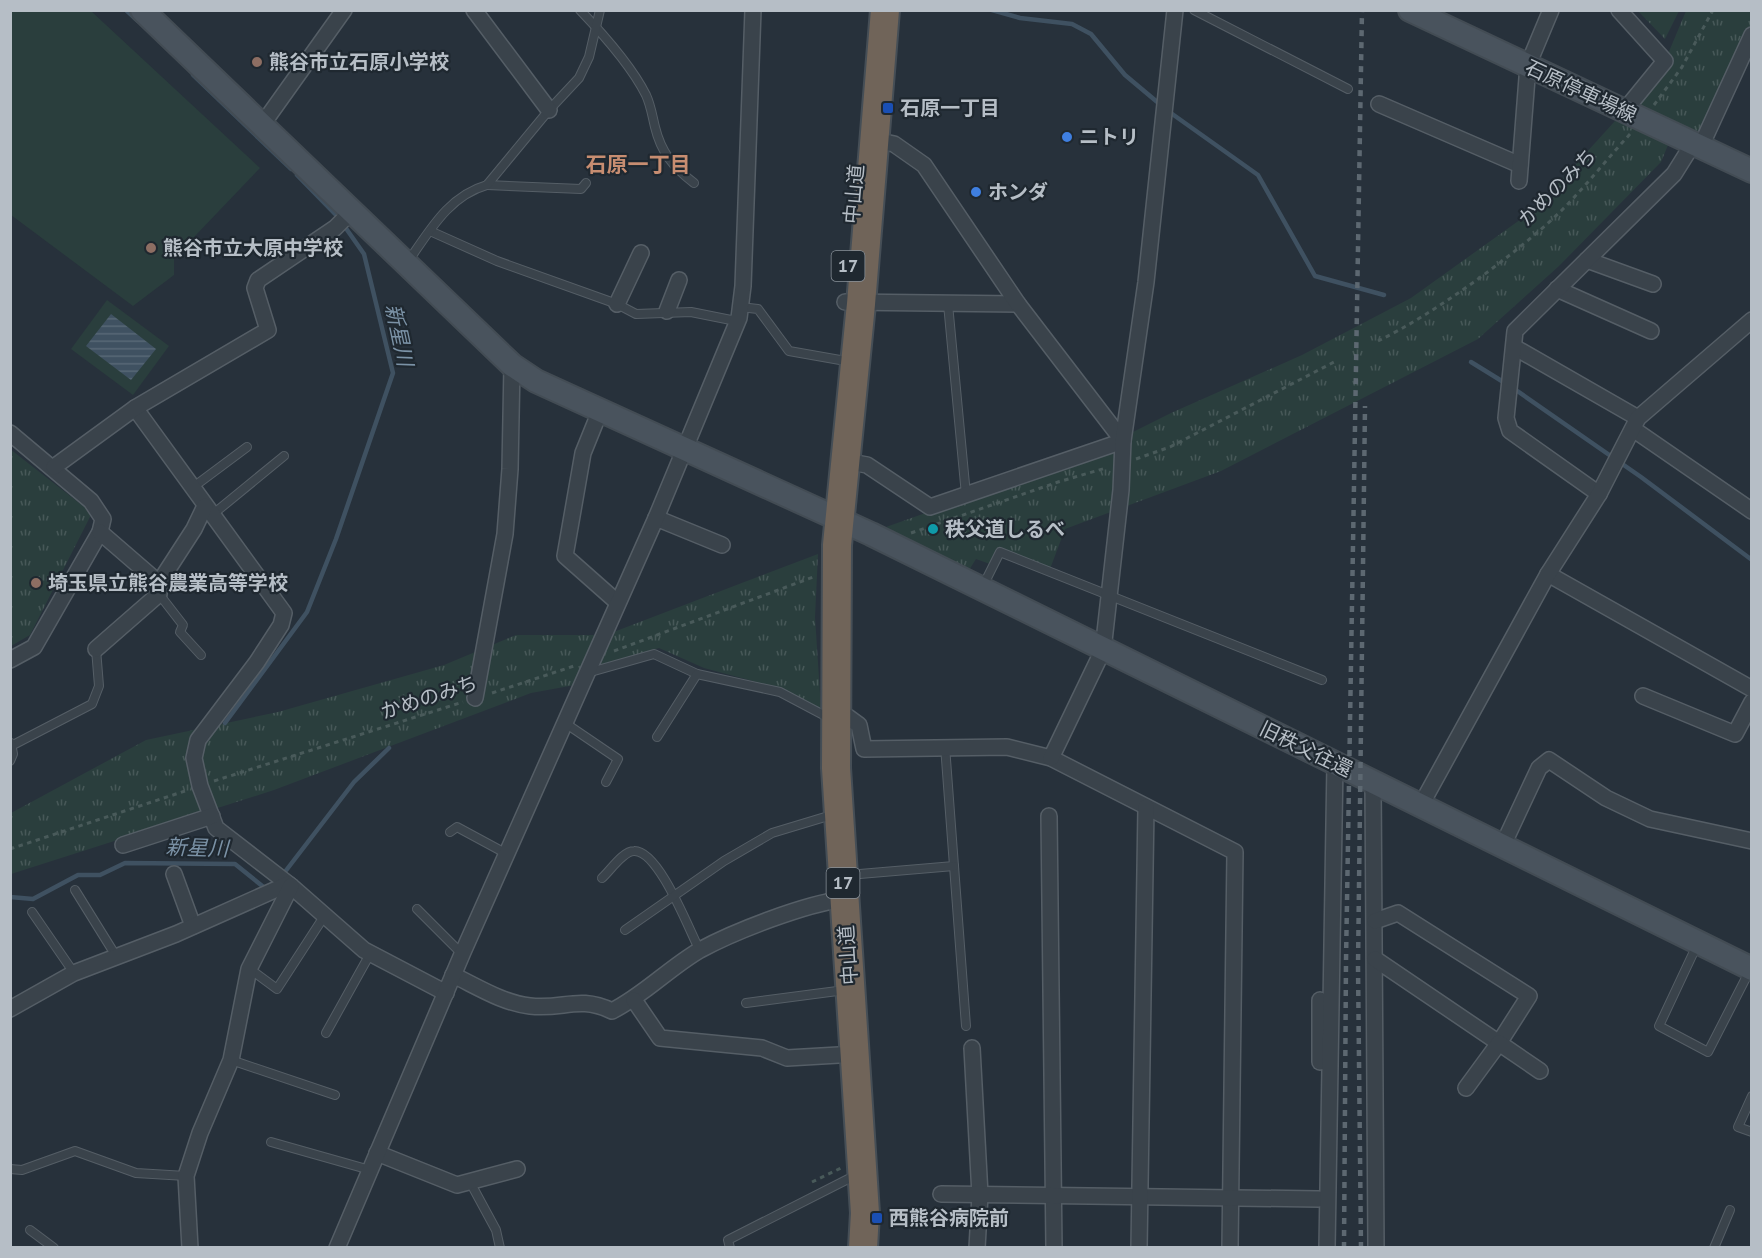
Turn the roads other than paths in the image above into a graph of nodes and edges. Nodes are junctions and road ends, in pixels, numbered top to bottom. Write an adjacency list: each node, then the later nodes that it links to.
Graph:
1 (142, 10): 21 (street, 旧秩父往還)
2 (344, 10): 21 (street)
3 (474, 10): 19 (street)
4 (580, 10): 14 (lane)
5 (600, 10): 14 (lane)
6 (753, 10): 43 (street)
7 (869, 10): 38 (highway, 中山道 / 17)
8 (885, 10): 22 (highway, 中山道 / 17)
9 (1174, 10): 53 (street)
10 (1194, 10): 17 (lane)
11 (1410, 10): 16 (street, 石原停車場線)
12 (1551, 10): 16 (street)
13 (1619, 10): 20 (street)
14 (596, 27): 19 (lane); 28 (lane)
15 (1752, 35): 23 (street)
16 (1528, 65): 20 (street, 石原停車場線); 24 (street)
17 (1348, 89)
18 (1379, 104): 24 (street)
19 (549, 110): 29 (lane)
20 (1634, 115): 23 (street, 石原停車場線)
21 (258, 120): 30 (street, 旧秩父往還)
22 (875, 140): 38 (highway, 中山道 / 17); 41 (street)
23 (1697, 144): 25 (street, 石原停車場線); 33 (street)
24 (1520, 165): 26 (street)
25 (1752, 171)
26 (1519, 181)
27 (586, 183): 29 (lane)
28 (694, 183)
29 (487, 185): 31 (lane)
30 (351, 212): 34 (street, 旧秩父往還); 49 (street)
31 (430, 231): 34 (lane); 39 (lane)
32 (641, 253): 39 (street)
33 (1587, 260): 36 (street); 37 (street)
34 (406, 264): 48 (street, 旧秩父往還)
35 (679, 280): 42 (street)
36 (1653, 284)
37 (1557, 289): 45 (street); 46 (street)
38 (853, 303): 40 (street); 47 (highway, 中山道 / 17); 57 (highway, 中山道 / 17)
39 (617, 304): 42 (lane)
40 (948, 304): 41 (street); 61 (lane)
41 (1018, 304): 53 (street)
42 (666, 311): 43 (lane)
43 (740, 313): 47 (lane); 55 (street)
44 (1752, 320): 51 (street)
45 (1651, 331)
46 (1514, 347): 51 (street); 60 (street)
47 (840, 360): 65 (highway, 中山道 / 17)
48 (512, 365): 50 (street, 旧秩父往還); 82 (street)
49 (135, 408): 58 (street); 59 (street)
50 (600, 411): 55 (street, 旧秩父往還); 72 (street)
51 (1636, 424): 60 (street); 63 (street)
52 (10, 433): 58 (street)
53 (1123, 441): 61 (street); 71 (street)
54 (247, 447): 59 (lane)
55 (684, 449): 64 (street); 65 (street, 旧秩父往還)
56 (284, 456): 62 (lane)
57 (845, 461): 61 (street); 65 (highway, 中山道 / 17)
58 (54, 467): 66 (street)
59 (192, 488): 62 (street)
60 (1599, 494): 68 (street)
61 (966, 495)
62 (209, 510): 69 (street); 97 (street)
63 (1752, 511)
64 (656, 518): 67 (street); 72 (street)
65 (849, 524): 70 (street, 旧秩父往還); 84 (highway, 中山道 / 17)
66 (100, 532): 69 (street); 76 (street)
67 (722, 545)
68 (1548, 574): 80 (street); 94 (street)
69 (159, 589): 73 (street); 75 (lane)
70 (981, 589): 71 (lane); 74 (street, 旧秩父往還)
71 (1108, 597): 74 (street); 79 (lane)
72 (617, 602): 77 (street)
73 (96, 649): 87 (lane)
74 (1103, 650): 89 (street); 91 (street, 旧秩父往還)
75 (201, 655)
76 (10, 660)
77 (588, 667): 78 (lane); 85 (street)
78 (697, 674): 84 (lane); 86 (lane)
79 (1322, 680)
80 (1752, 689)
81 (1643, 696): 83 (street)
82 (475, 698)
83 (1752, 702)
84 (835, 719): 88 (street); 96 (highway, 中山道 / 17)
85 (565, 723): 92 (lane); 103 (street)
86 (657, 737)
87 (12, 744): 90 (lane)
88 (945, 747): 89 (street); 104 (lane)
89 (1051, 758): 95 (street)
90 (10, 761)
91 (1335, 763): 93 (street, 旧秩父往還); 171 (street)
92 (606, 782)
93 (1373, 782): 94 (street, 旧秩父往還); 114 (street)
94 (1421, 806): 102 (street, 旧秩父往還)
95 (1146, 807): 155 (street); 156 (street)
96 (839, 813): 108 (highway, 中山道 / 17); 110 (lane)
97 (212, 816): 101 (street); 107 (street)
98 (1049, 816): 154 (street)
99 (450, 832): 103 (lane)
100 (1752, 842): 102 (street)
101 (123, 845)
102 (1503, 845): 117 (street, 旧秩父往還)
103 (507, 854): 119 (street)
104 (954, 866): 108 (lane); 133 (lane)
105 (174, 874): 115 (street)
106 (602, 878): 110 (lane)
107 (289, 885): 113 (street); 115 (street); 124 (street)
108 (844, 887): 118 (street); 127 (highway, 中山道 / 17)
109 (75, 890): 121 (lane)
110 (674, 894): 116 (lane); 118 (lane)
111 (417, 909): 119 (lane)
112 (32, 912): 125 (lane)
113 (325, 915): 120 (street); 124 (lane)
114 (1375, 921): 122 (street); 135 (street)
115 (193, 926): 121 (street)
116 (625, 930)
117 (1699, 942): 123 (street, 旧秩父往還); 123 (lane)
118 (699, 951): 129 (street)
119 (463, 952): 126 (street)
120 (370, 954): 128 (street); 134 (lane)
121 (116, 956): 125 (street)
122 (1376, 959): 135 (street); 172 (street)
123 (1751, 968)
124 (249, 969): 138 (street)
125 (74, 973): 132 (street)
126 (453, 975): 128 (street); 129 (street)
127 (851, 989): 131 (lane); 137 (highway, 中山道 / 17)
128 (446, 993): 145 (street)
129 (634, 1000): 137 (street)
130 (1320, 1000): 157 (street)
131 (746, 1003)
132 (10, 1010)
133 (966, 1026)
134 (326, 1033)
135 (1499, 1043): 139 (street); 140 (street)
136 (972, 1048): 153 (street)
137 (855, 1054): 146 (highway, 中山道 / 17)
138 (231, 1060): 141 (lane); 150 (street)
139 (1540, 1071)
140 (1466, 1088)
141 (335, 1095)
142 (1752, 1096): 143 (lane)
143 (1752, 1132)
144 (271, 1142): 149 (lane)
145 (377, 1153): 149 (street); 151 (street)
146 (857, 1168): 164 (lane); 165 (highway, 中山道 / 17)
147 (10, 1169): 150 (lane)
148 (518, 1169): 151 (street)
149 (370, 1170): 162 (street)
150 (186, 1176): 161 (street)
151 (470, 1182): 163 (lane)
152 (941, 1194): 153 (street)
153 (980, 1195): 154 (street); 166 (street)
154 (1055, 1196): 155 (street); 167 (street)
155 (1138, 1197): 156 (street); 168 (street)
156 (1228, 1199): 157 (street); 169 (street)
157 (1319, 1199): 170 (street)
158 (1730, 1210): 173 (lane)
159 (30, 1230): 160 (lane)
160 (54, 1248)
161 (190, 1248)
162 (336, 1248)
163 (500, 1248)
164 (730, 1248)
165 (863, 1248)
166 (977, 1248)
167 (1054, 1248)
168 (1139, 1248)
169 (1230, 1248)
170 (1317, 1248)
171 (1327, 1248)
172 (1376, 1248)
173 (1714, 1248)

